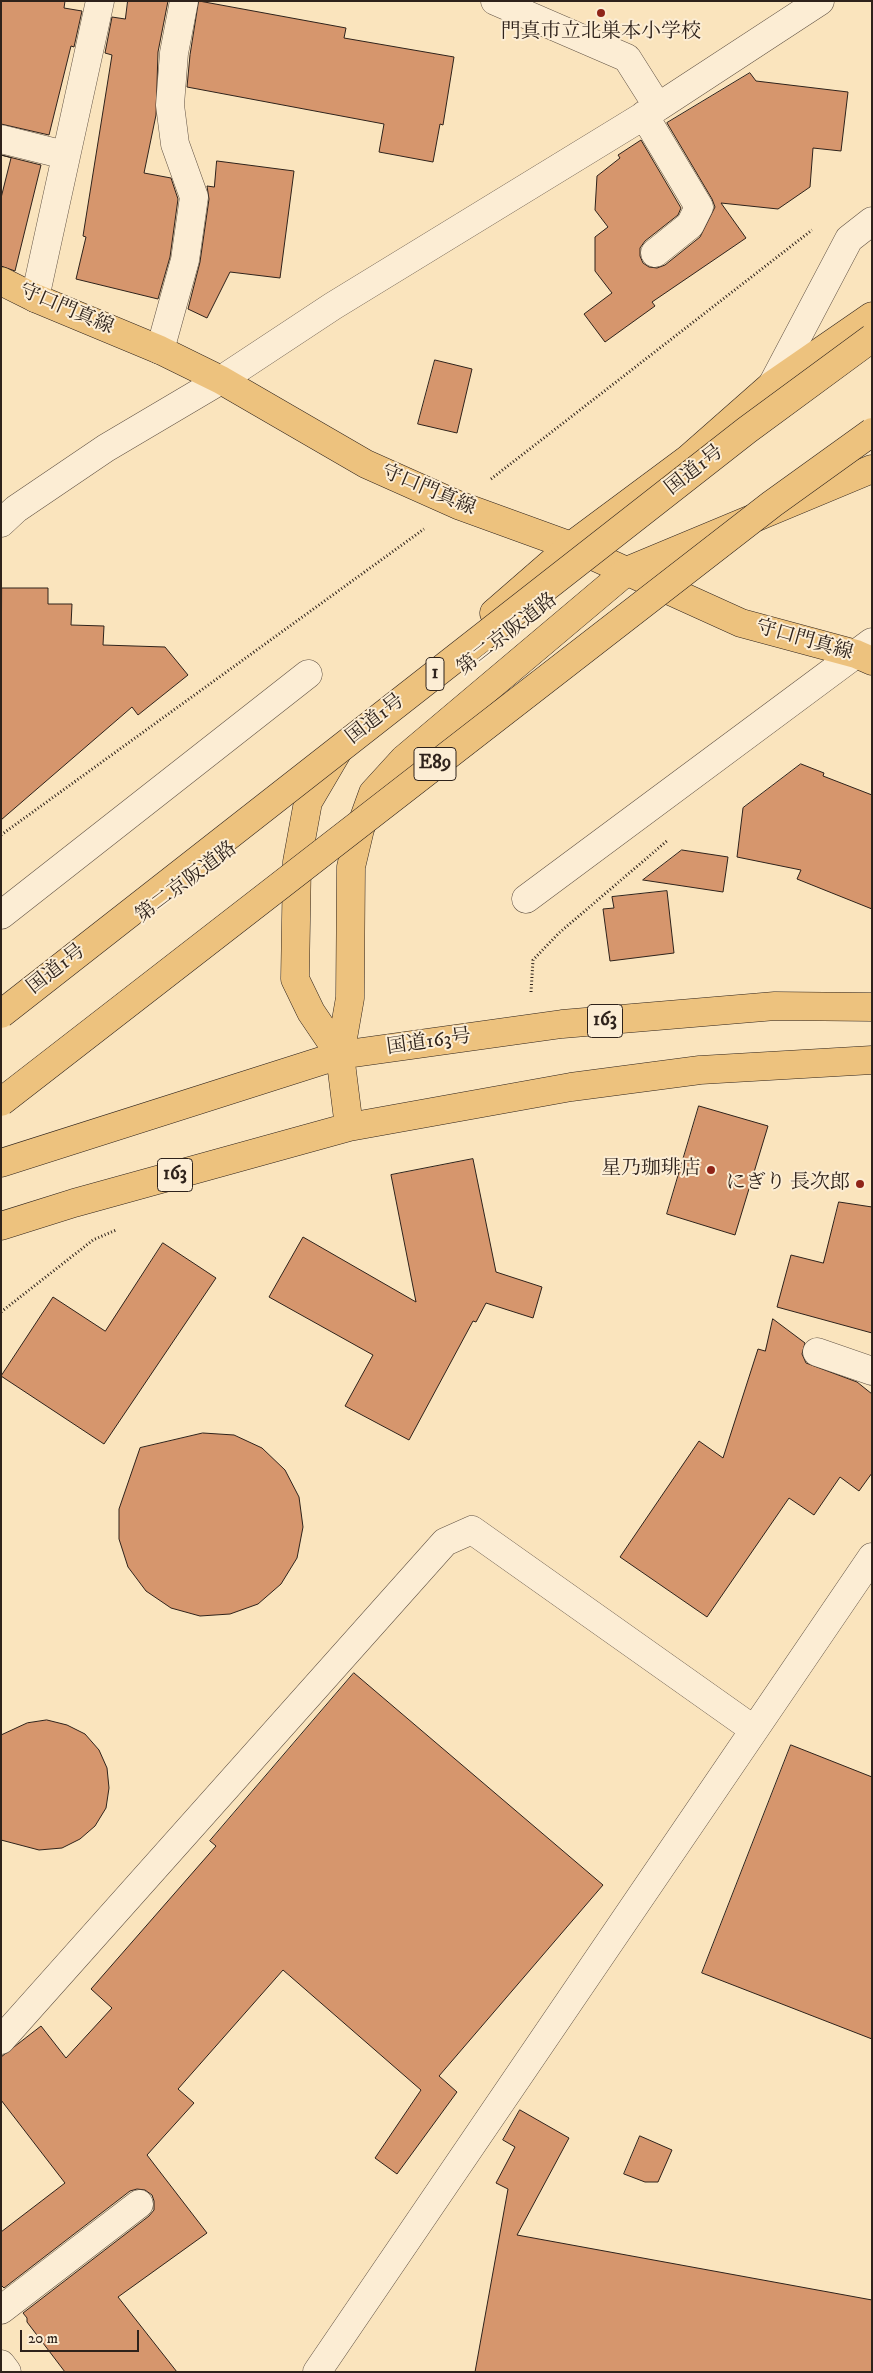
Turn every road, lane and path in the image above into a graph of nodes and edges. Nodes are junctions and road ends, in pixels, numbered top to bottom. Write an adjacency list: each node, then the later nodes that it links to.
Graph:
1 (100, 1): 8 (street)
2 (184, 1): 15 (street)
3 (495, 1): 6 (street)
4 (820, 1): 5 (street)
5 (793, 10): 6 (street)
6 (651, 111): 10 (street); 17 (street)
7 (1, 140): 8 (street)
8 (66, 155): 12 (street)
9 (872, 221): 18 (street)
10 (655, 253)
11 (1, 281): 12 (main road, 守口門真線)
12 (35, 298): 15 (main road, 守口門真線)
13 (872, 316): 18 (main road)
14 (872, 338): 30 (main road, 国道1号 / 1, bridge)
15 (160, 350): 17 (main road, 守口門真線)
16 (872, 354): 31 (main road, 第二京阪道路)
17 (221, 380): 22 (street); 23 (main road, 守口門真線)
18 (772, 385): 23 (main road)
19 (872, 432): 34 (main road, E89, bridge)
20 (872, 449): 35 (main road)
21 (872, 469): 24 (main road)
22 (1, 523)
23 (571, 546): 24 (main road, 守口門真線); 32 (main road)
24 (627, 571): 25 (main road, 守口門真線); 32 (main road)
25 (866, 653): 27 (street)
26 (308, 674): 28 (street)
27 (526, 899)
28 (1, 916)
29 (872, 1007): 32 (main road, 国道163号 / 163)
30 (1, 1014)
31 (1, 1026)
32 (340, 1055): 36 (main road); 37 (main road, 国道163号 / 163)
33 (872, 1060): 36 (main road, 163)
34 (1, 1102)
35 (1, 1115)
36 (349, 1127): 38 (main road, 163)
37 (1, 1163)
38 (1, 1226)
39 (817, 1352): 40 (street)
40 (872, 1371)
41 (872, 1557): 42 (street)
42 (753, 1729): 43 (street); 48 (street)
43 (1, 2040)
44 (139, 2204): 45 (street)
45 (1, 2310)
46 (1, 2364): 47 (street)
47 (7, 2372)
48 (317, 2372)

